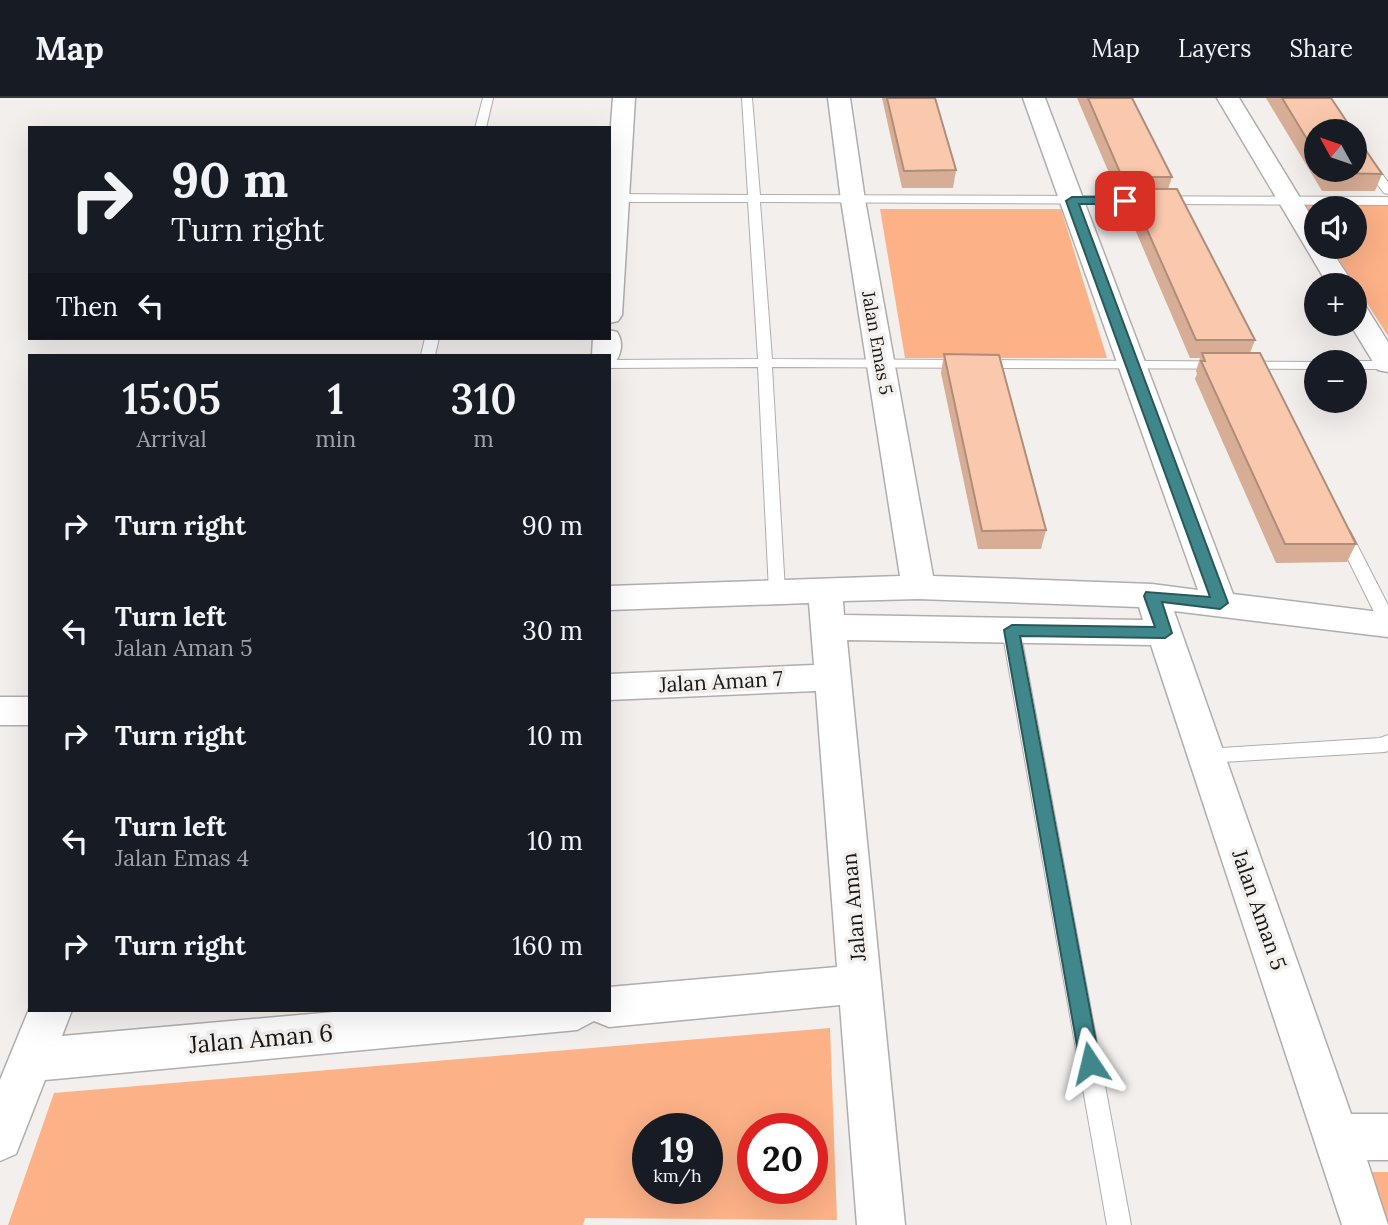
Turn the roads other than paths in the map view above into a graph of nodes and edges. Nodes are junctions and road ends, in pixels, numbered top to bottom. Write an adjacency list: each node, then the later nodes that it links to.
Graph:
1 (488, 98): 7 (lane)
2 (624, 98): 10 (street)
3 (747, 98): 11 (lane)
4 (839, 98): 12 (street, Jalan Emas 5)
5 (1034, 98): 13 (street)
6 (1228, 98): 14 (street)
7 (481, 126)
8 (1367, 162): 9 (lane)
9 (1388, 190)
10 (617, 198): 11 (lane); 17 (street)
11 (753, 199): 12 (lane); 19 (lane)
12 (853, 200): 13 (lane); 20 (street, Jalan Emas 5)
13 (1072, 201): 14 (lane); 25 (street)
14 (1291, 201): 15 (lane); 16 (street)
15 (1388, 201)
16 (1304, 224)
17 (611, 285)
18 (1367, 329): 22 (street)
19 (765, 361): 20 (lane); 21 (lane); 28 (lane)
20 (880, 363): 25 (lane); 27 (street, Jalan Emas 5)
21 (611, 364)
22 (1388, 364): 24 (lane)
23 (1304, 365): 25 (lane)
24 (1367, 365)
25 (1133, 367): 30 (street)
26 (1333, 512): 33 (lane)
27 (918, 587): 31 (street); 32 (street)
28 (776, 591): 29 (street); 31 (street)
29 (611, 598)
30 (1220, 603): 32 (street); 33 (street)
31 (827, 608): 34 (street); 35 (street, Jalan Aman)
32 (1158, 614): 34 (street); 40 (street, Jalan Aman 5)
33 (1388, 623)
34 (1012, 630): 51 (lane)
35 (834, 677): 36 (street, Jalan Aman 7); 41 (street, Jalan Aman)
36 (611, 687)
37 (0, 711): 38 (street)
38 (28, 711)
39 (1388, 742): 40 (lane)
40 (1206, 755): 47 (street, Jalan Aman 5)
41 (861, 984): 42 (street); 50 (street, Jalan Aman)
42 (611, 1007)
43 (49, 1012): 46 (street)
44 (532, 1012): 45 (street, Jalan Aman 6)
45 (242, 1025): 46 (street, Jalan Aman 6)
46 (29, 1060): 49 (street)
47 (1336, 1137): 48 (street); 52 (street, Jalan Aman 5)
48 (1388, 1137)
49 (0, 1138)
50 (881, 1225)
51 (1119, 1225)
52 (1366, 1225)

